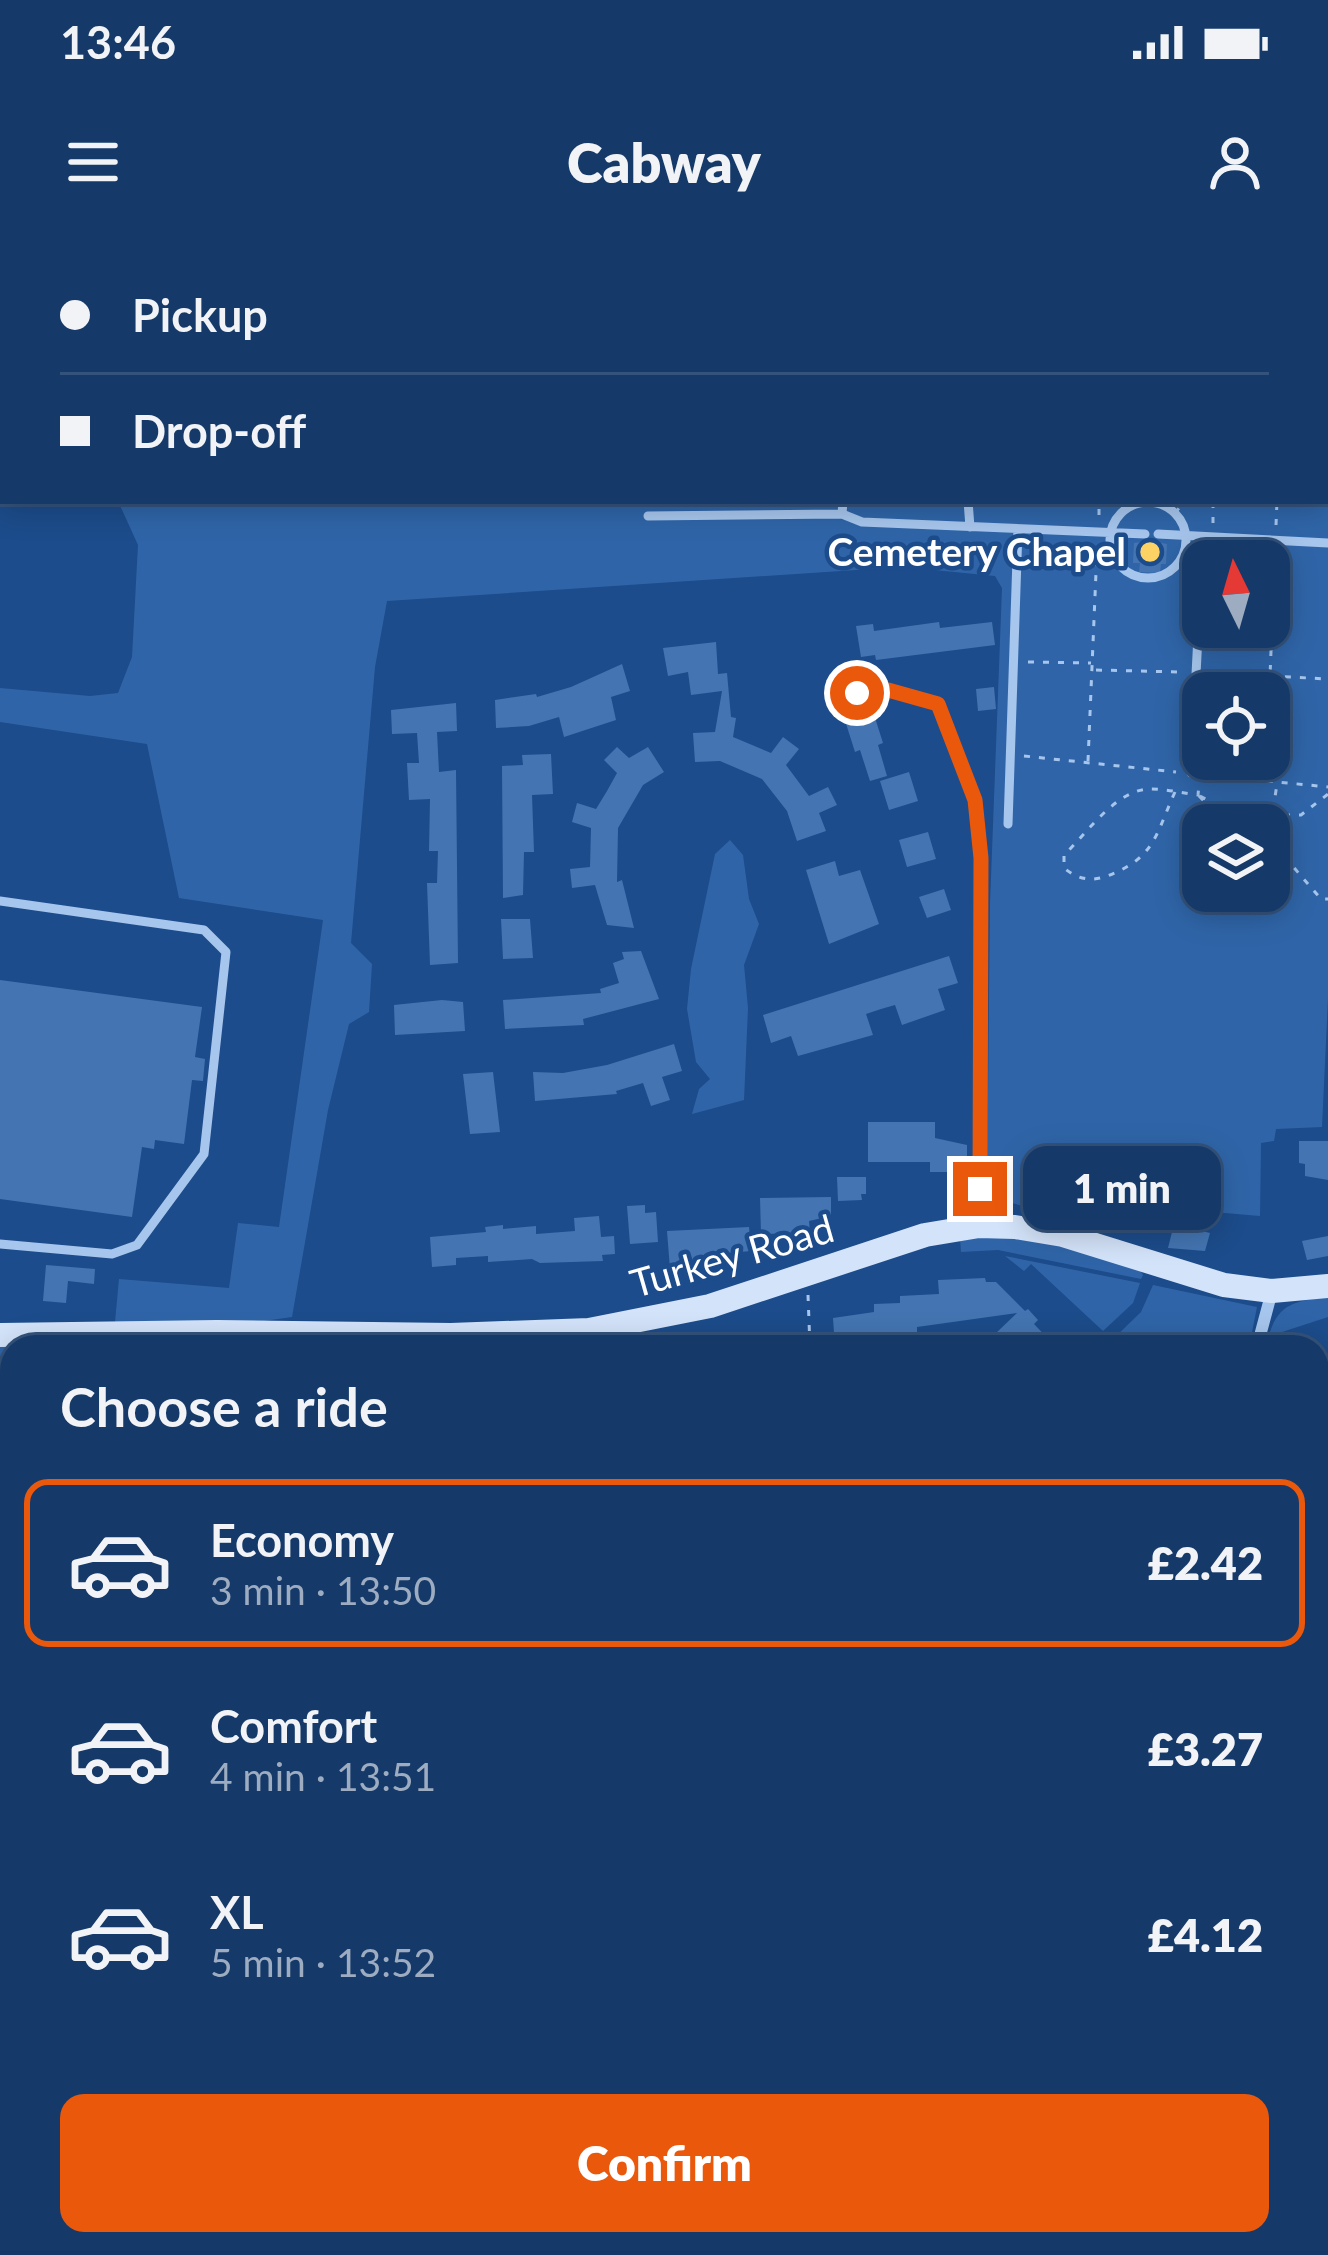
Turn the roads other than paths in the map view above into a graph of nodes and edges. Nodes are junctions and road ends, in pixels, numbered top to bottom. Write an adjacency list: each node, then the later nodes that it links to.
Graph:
1 (694, 504): 6 (lane)
2 (843, 504): 7 (lane)
3 (968, 504): 9 (lane)
4 (1134, 504): 11 (lane)
5 (1155, 504): 14 (lane)
6 (694, 514): 7 (lane); 8 (lane)
7 (842, 514): 9 (lane)
8 (648, 516)
9 (970, 527): 10 (lane)
10 (1018, 529): 11 (lane); 19 (lane)
11 (1104, 532): 12 (lane); 14 (lane)
12 (1144, 534)
13 (1158, 534): 14 (lane)
14 (1186, 536): 15 (lane)
15 (1208, 537): 16 (lane); 17 (lane)
16 (1328, 543)
17 (1198, 672)
18 (857, 693): 21 (lane)
19 (1008, 824)
20 (0, 901): 22 (lane)
21 (980, 1226): 24 (street, Turkey Road); 25 (street, Turkey Road)
22 (0, 1244)
23 (1328, 1286): 24 (street, Turkey Road)
24 (1272, 1291): 26 (street)
25 (0, 1335)
26 (1260, 1335)

